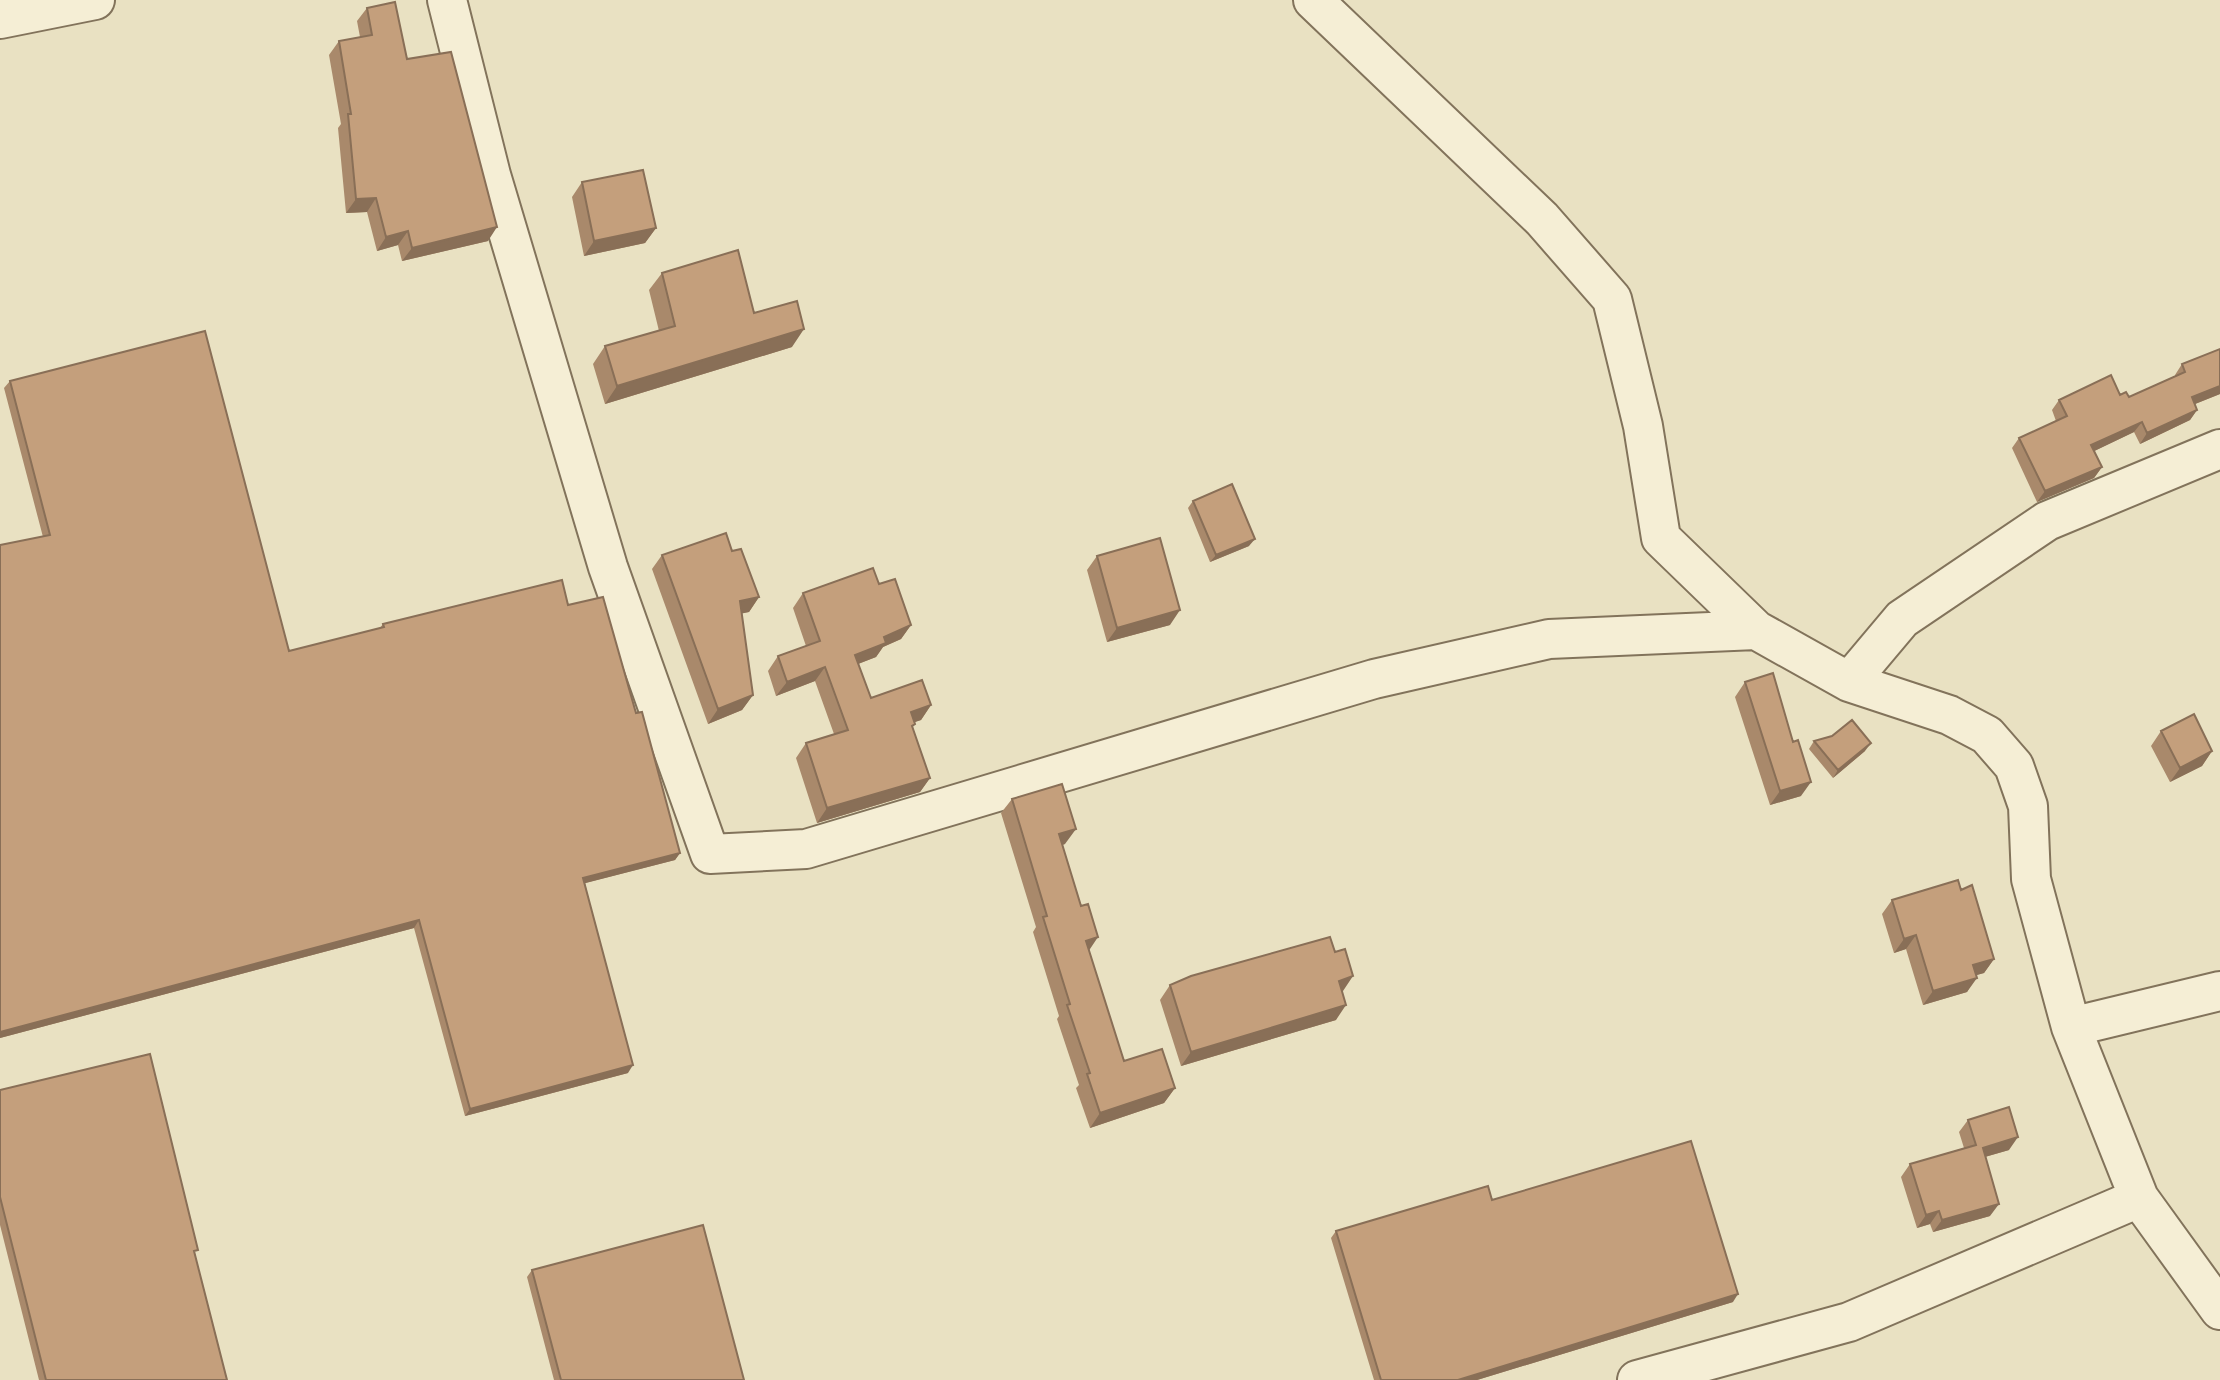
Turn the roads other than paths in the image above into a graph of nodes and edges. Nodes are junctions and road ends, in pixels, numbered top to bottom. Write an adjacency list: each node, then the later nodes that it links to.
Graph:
1 (95, 0): 4 (street)
2 (447, 0): 6 (street)
3 (1313, 0): 6 (street)
4 (0, 19)
5 (2220, 449): 7 (street)
6 (1756, 631): 7 (street)
7 (1849, 682): 9 (street)
8 (2220, 990): 9 (street)
9 (2071, 1027): 10 (street)
10 (2139, 1198): 11 (street); 12 (street)
11 (2220, 1310)
12 (1637, 1380)

